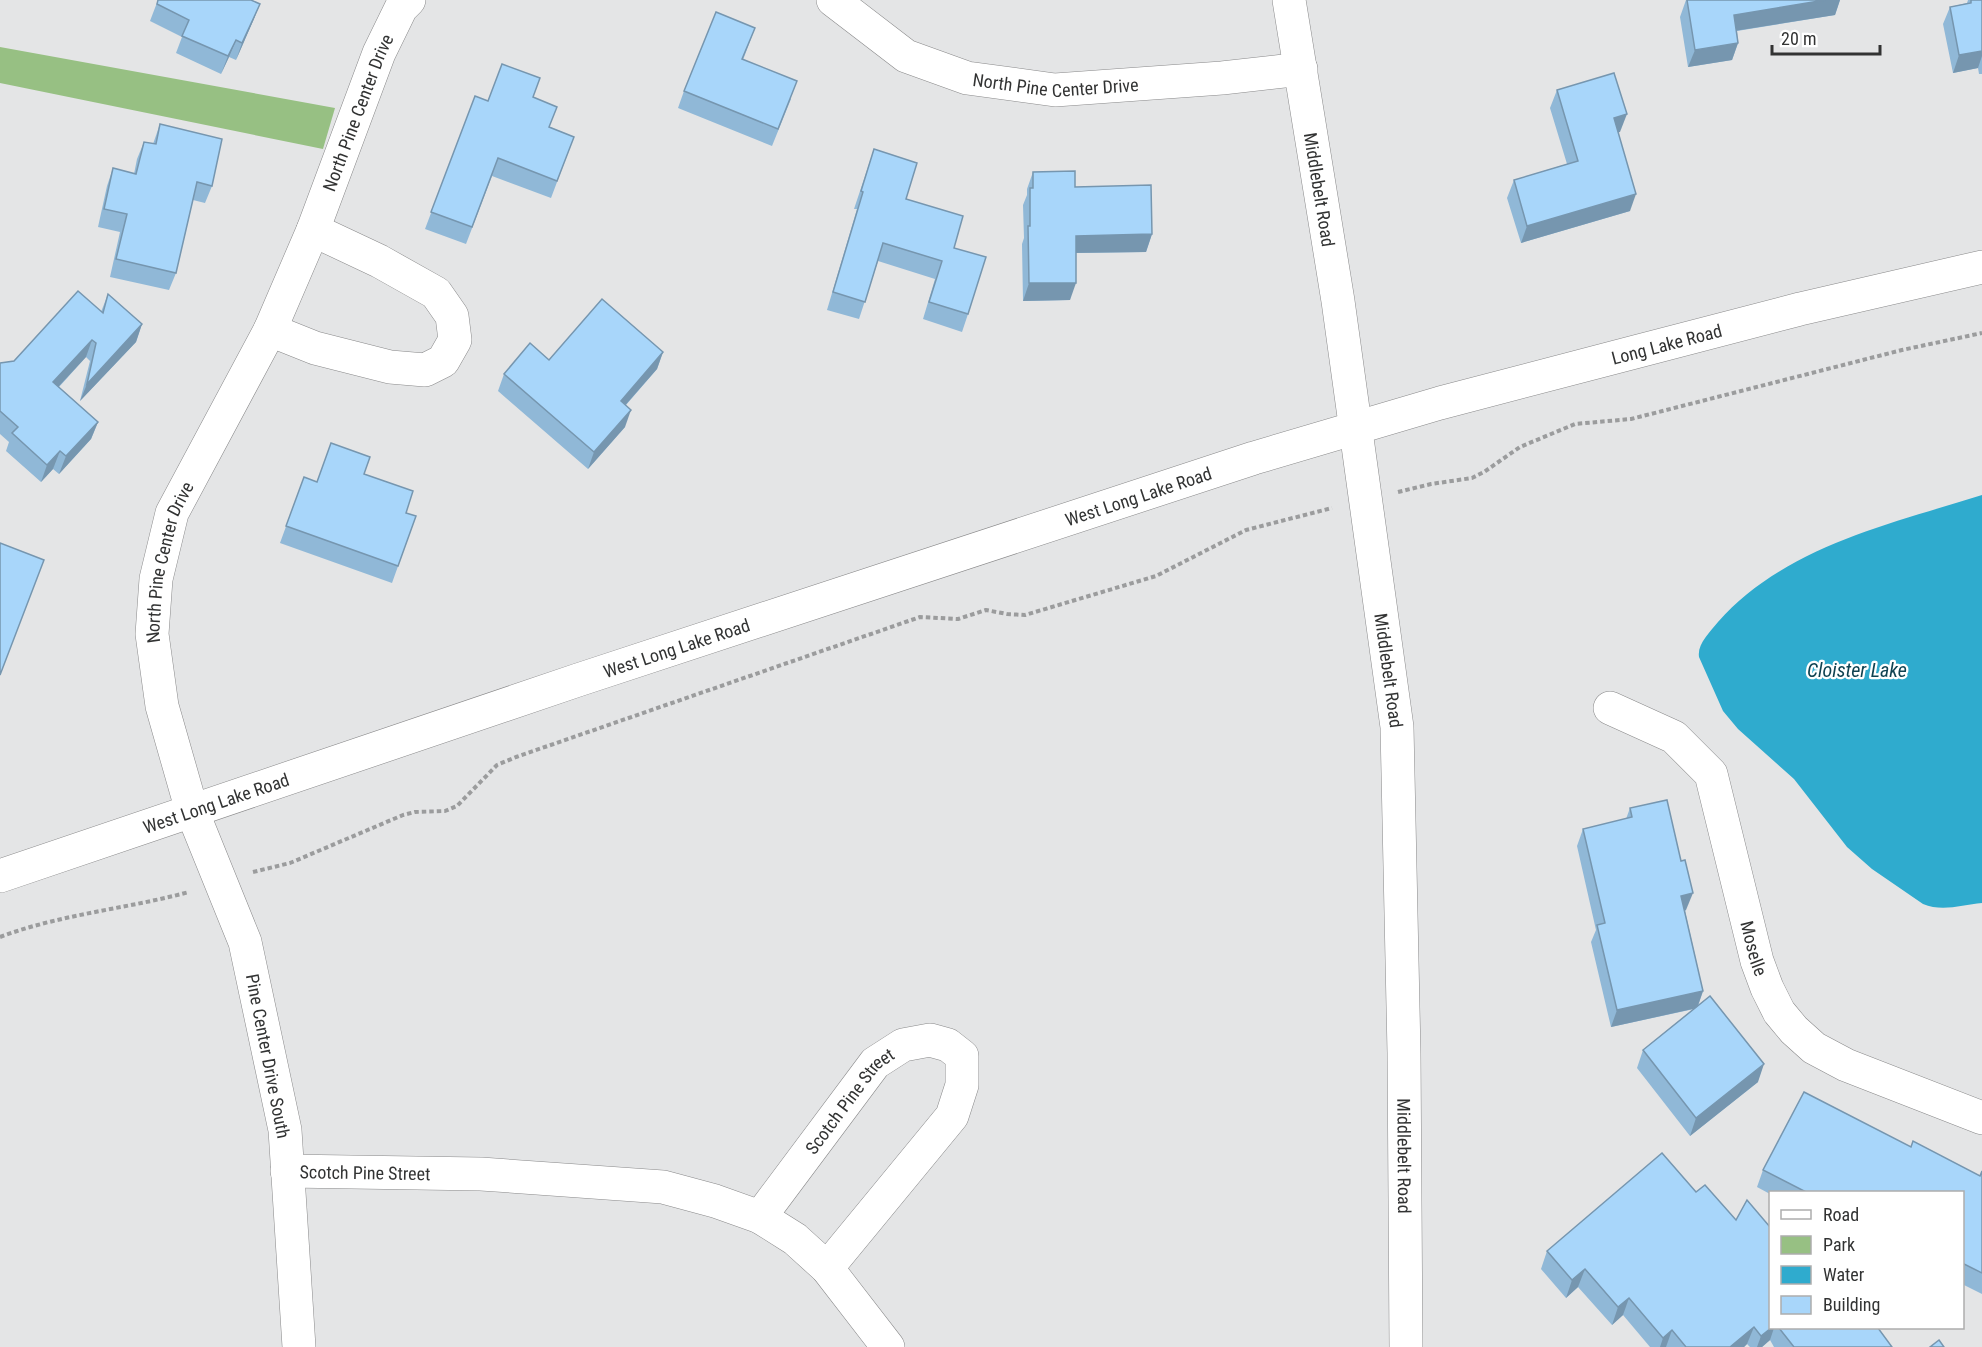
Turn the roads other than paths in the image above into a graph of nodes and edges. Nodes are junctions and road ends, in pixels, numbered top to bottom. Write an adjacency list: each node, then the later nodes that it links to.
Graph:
1 (409, 0): 5 (street, North Pine Center Drive)
2 (833, 0): 4 (street, North Pine Center Drive)
3 (1290, 0): 4 (street, Middlebelt Road)
4 (1301, 69): 8 (street, Middlebelt Road)
5 (314, 230): 7 (street, North Pine Center Drive); 7 (street)
6 (1982, 267): 8 (street, Long Lake Road)
7 (270, 330): 10 (street, North Pine Center Drive)
8 (1355, 428): 10 (street, West Long Lake Road); 18 (street, Middlebelt Road)
9 (1610, 708): 12 (street, Moselle)
10 (192, 811): 11 (street, West Long Lake Road); 13 (street, Pine Center Drive South)
11 (0, 876)
12 (1982, 1118)
13 (287, 1170): 14 (street, Scotch Pine Street); 16 (street, Pine Center Drive South)
14 (760, 1217): 15 (street, Scotch Pine Street); 15 (street, Scotch Pine Street)
15 (827, 1268): 17 (street, Scotch Pine Street)
16 (299, 1347)
17 (888, 1347)
18 (1406, 1347)

